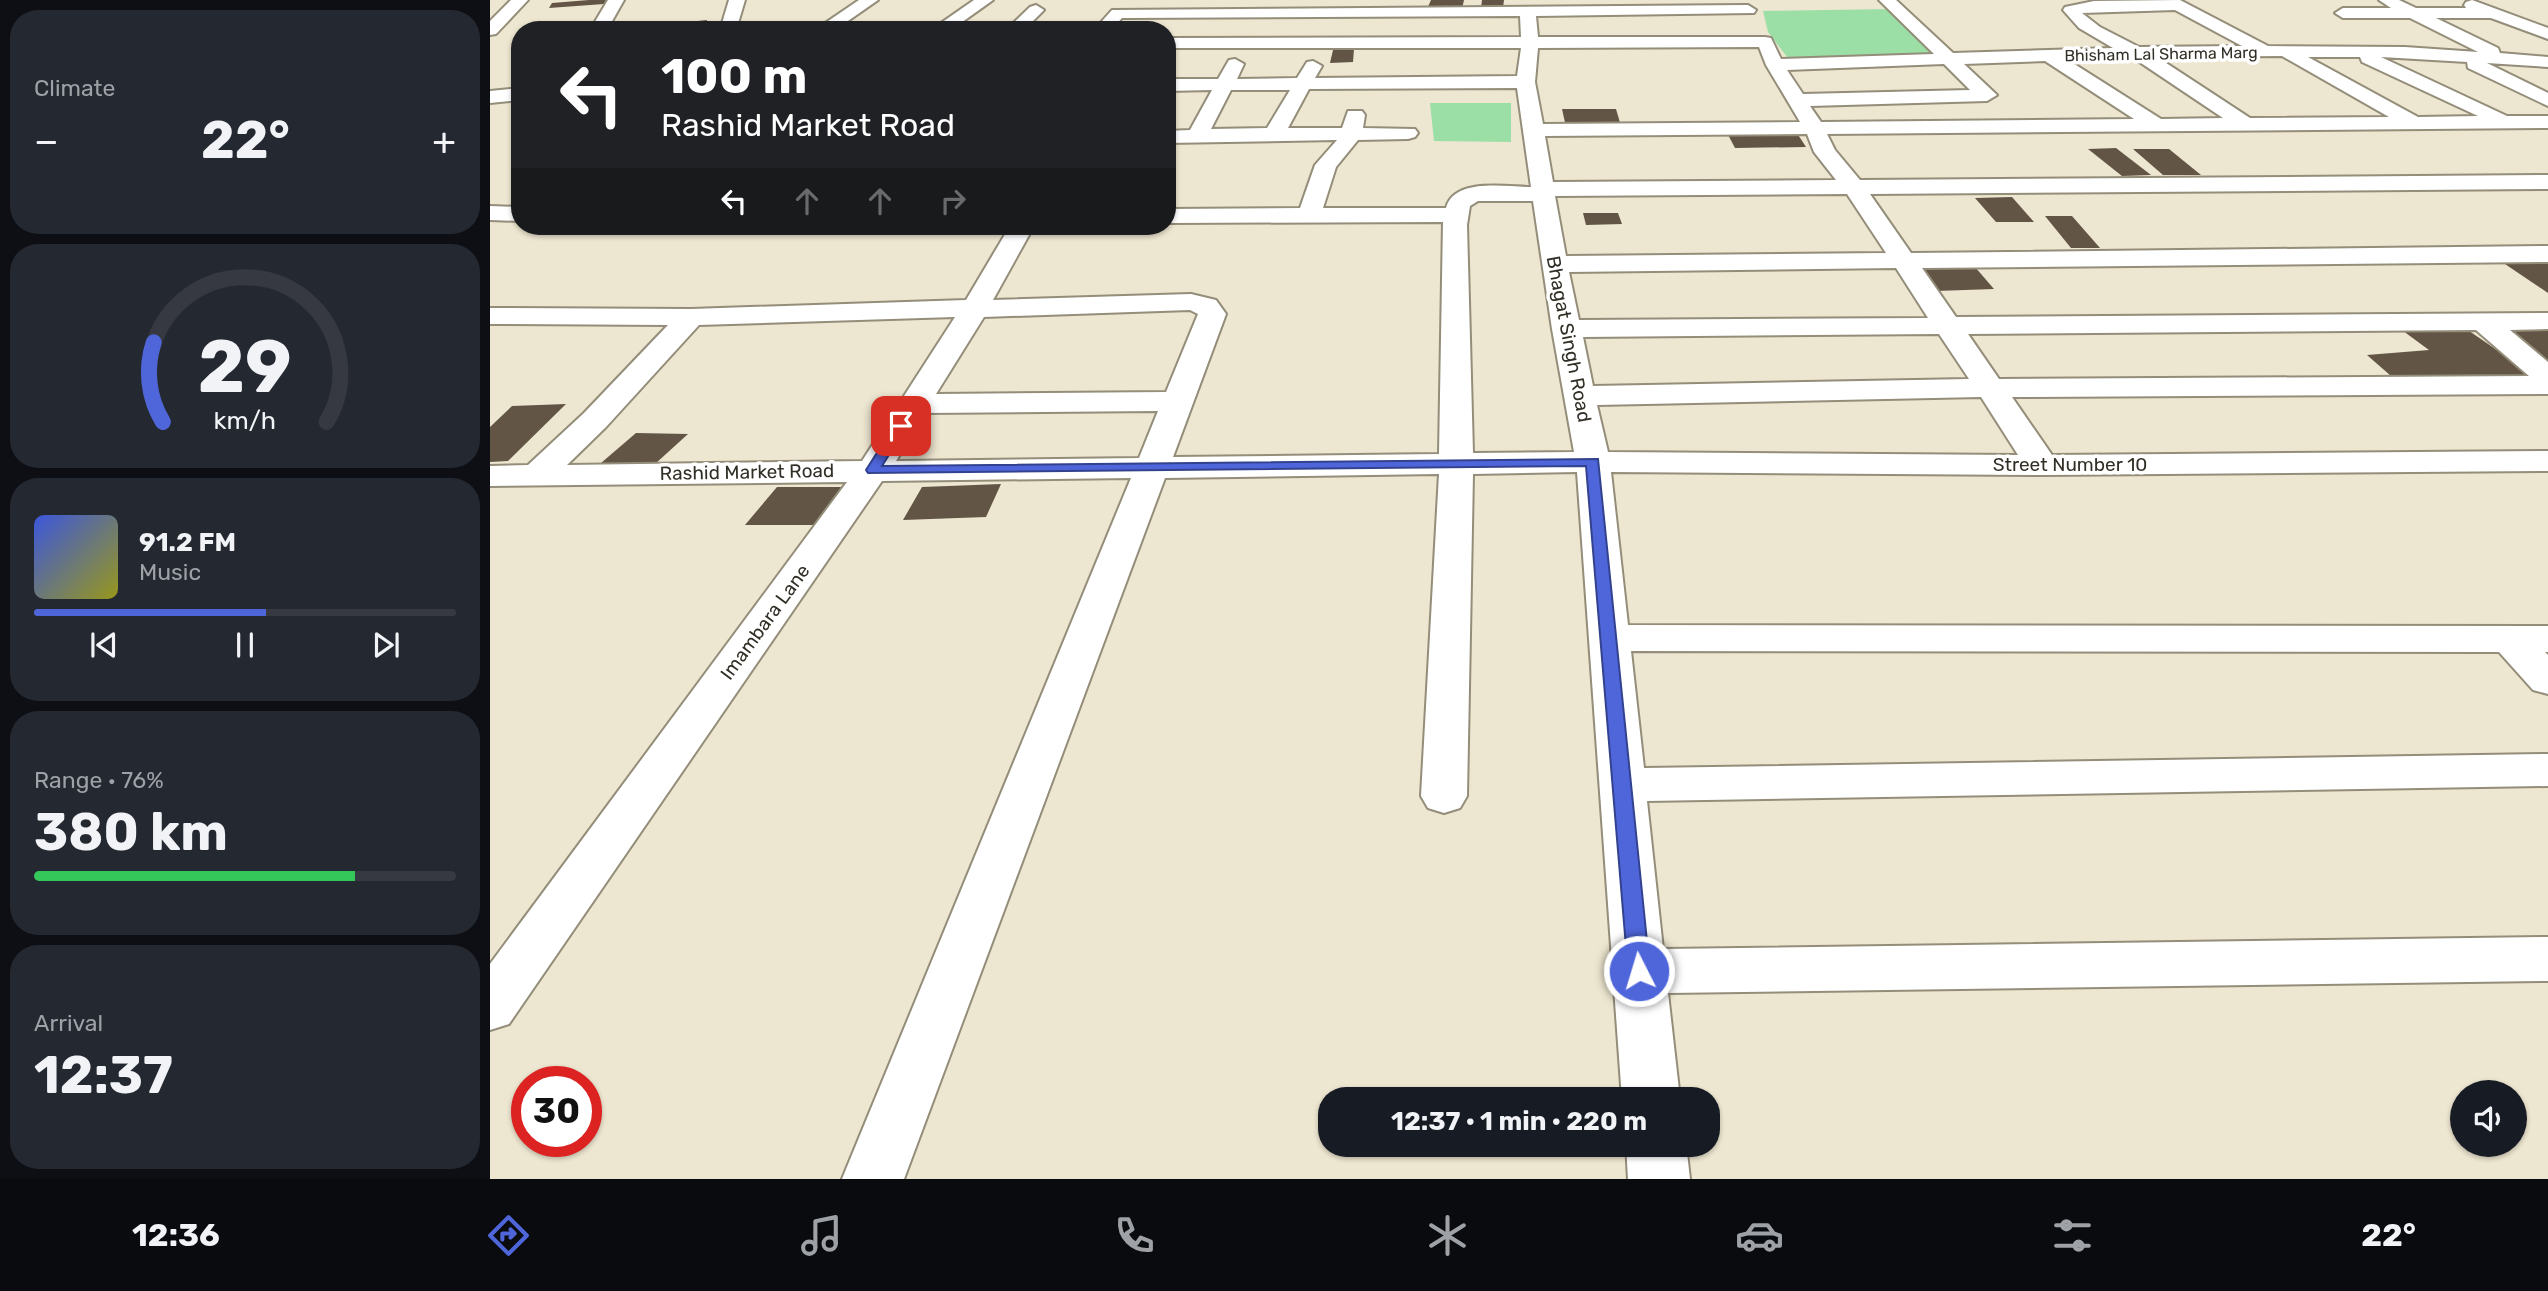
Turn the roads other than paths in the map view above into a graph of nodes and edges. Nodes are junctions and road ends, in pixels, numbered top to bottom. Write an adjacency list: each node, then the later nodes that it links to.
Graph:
1 (520, 0): 26 (street)
2 (616, 0): 18 (street)
3 (737, 0): 19 (street)
4 (870, 0): 20 (street)
5 (985, 0): 21 (street)
6 (1887, 0): 38 (street)
7 (2387, 0): 15 (street)
8 (2467, 2): 11 (street); 16 (street)
9 (2173, 3): 30 (street); 33 (street)
10 (2325, 5): 14 (street)
11 (2512, 5)
12 (1036, 10): 22 (street)
13 (1748, 12): 25 (street); 35 (street)
14 (2343, 13): 15 (street); 34 (street)
15 (2413, 13): 16 (street); 39 (street)
16 (2495, 13): 27 (street)
17 (1260, 20): 23 (street); 24 (street); 25 (street); 28 (street); 29 (street); 44 (street)
18 (603, 21)
19 (731, 21)
20 (837, 21)
21 (953, 21)
22 (1024, 21)
23 (1110, 21)
24 (1180, 27)
25 (1530, 28): 29 (street); 35 (street, Bhisham Lal Sharma Marg); 42 (street, Bhagat Singh Road)
26 (490, 30)
27 (2548, 33)
28 (1176, 41)
29 (1326, 43): 45 (street)
30 (2265, 51): 31 (street, Bhisham Lal Sharma Marg); 33 (street, Bhisham Lal Sharma Marg)
31 (2286, 51): 32 (street, Bhisham Lal Sharma Marg); 55 (street)
32 (2353, 51): 34 (street, Bhisham Lal Sharma Marg); 51 (street)
33 (2137, 52): 36 (street, Bhisham Lal Sharma Marg); 54 (street)
34 (2405, 52): 37 (street, Bhisham Lal Sharma Marg)
35 (1770, 54): 38 (street, Bhisham Lal Sharma Marg); 50 (street)
36 (2051, 57): 38 (street, Bhisham Lal Sharma Marg); 53 (street)
37 (2459, 57): 39 (street, Bhisham Lal Sharma Marg); 49 (street)
38 (1952, 59): 50 (street)
39 (2506, 59): 40 (street, Bhisham Lal Sharma Marg); 41 (street)
40 (2548, 62)
41 (2548, 78)
42 (1526, 82): 43 (street); 64 (street, Bhagat Singh Road)
43 (1361, 83): 45 (street); 59 (street)
44 (1227, 84): 45 (street); 46 (street); 61 (street)
45 (1304, 84): 58 (street)
46 (1176, 85)
47 (511, 95): 48 (street)
48 (490, 97)
49 (2546, 99)
50 (1797, 100): 56 (street)
51 (2507, 122): 52 (street); 55 (street); 63 (street)
52 (2548, 122)
53 (2155, 124): 54 (street); 56 (street)
54 (2245, 124): 55 (street)
55 (2416, 124): 62 (street)
56 (1814, 127): 64 (street); 67 (street)
57 (1408, 132): 59 (street)
58 (1274, 134): 59 (street); 61 (street)
59 (1351, 134): 77 (street)
60 (1176, 136): 61 (street)
61 (1197, 136)
62 (2435, 139)
63 (2548, 140)
64 (1541, 146): 70 (street, Bhagat Singh Road)
65 (1853, 151): 67 (street)
66 (1798, 152): 67 (street)
67 (1825, 152): 69 (street)
68 (2548, 182): 69 (street)
69 (1854, 187): 70 (street); 80 (street)
70 (1543, 192): 75 (street); 81 (street, Bhagat Singh Road)
71 (2494, 205): 72 (street)
72 (2252, 206)
73 (490, 214): 74 (street)
74 (511, 214)
75 (1457, 215): 77 (street); 97 (street)
76 (1176, 216): 77 (street)
77 (1309, 216)
78 (1017, 235): 82 (street, Imambara Lane)
79 (2548, 254): 80 (street)
80 (1904, 261): 81 (street); 87 (street)
81 (1554, 264): 88 (street, Bhagat Singh Road)
82 (975, 308): 84 (street); 93 (street); 94 (street, Imambara Lane)
83 (490, 316): 84 (street)
84 (691, 317): 101 (street)
85 (2548, 321): 86 (street)
86 (2484, 322): 87 (street); 89 (street)
87 (1948, 326): 88 (street); 91 (street)
88 (1566, 329): 92 (street, Bhagat Singh Road)
89 (2548, 377)
90 (2548, 385): 91 (street)
91 (1990, 388): 92 (street); 98 (street)
92 (1580, 396): 96 (street, Bhagat Singh Road)
93 (1178, 401): 94 (street); 99 (street)
94 (915, 404): 100 (street, Imambara Lane)
95 (2548, 461): 98 (street, Street Number 10)
96 (1593, 462): 97 (street, Rashid Market Road); 98 (street, Street Number 10); 103 (street, Bhagat Singh Road)
97 (1455, 464): 99 (street, Rashid Market Road); 108 (street)
98 (2042, 465)
99 (1151, 468): 100 (street, Rashid Market Road); 114 (street)
100 (873, 470): 101 (street, Rashid Market Road); 111 (street, Imambara Lane)
101 (537, 475): 102 (street, Rashid Market Road)
102 (490, 476)
103 (1609, 638): 104 (street); 107 (street, Bhagat Singh Road)
104 (2529, 639): 105 (street)
105 (2548, 680)
106 (2548, 770): 107 (street)
107 (1622, 785): 110 (street, Bhagat Singh Road)
108 (1444, 796)
109 (2548, 958): 110 (street)
110 (1639, 971): 112 (street, Bhagat Singh Road)
111 (490, 1007)
112 (1650, 1087)
113 (1657, 1157): 115 (street)
114 (873, 1179)
115 (1659, 1179)

